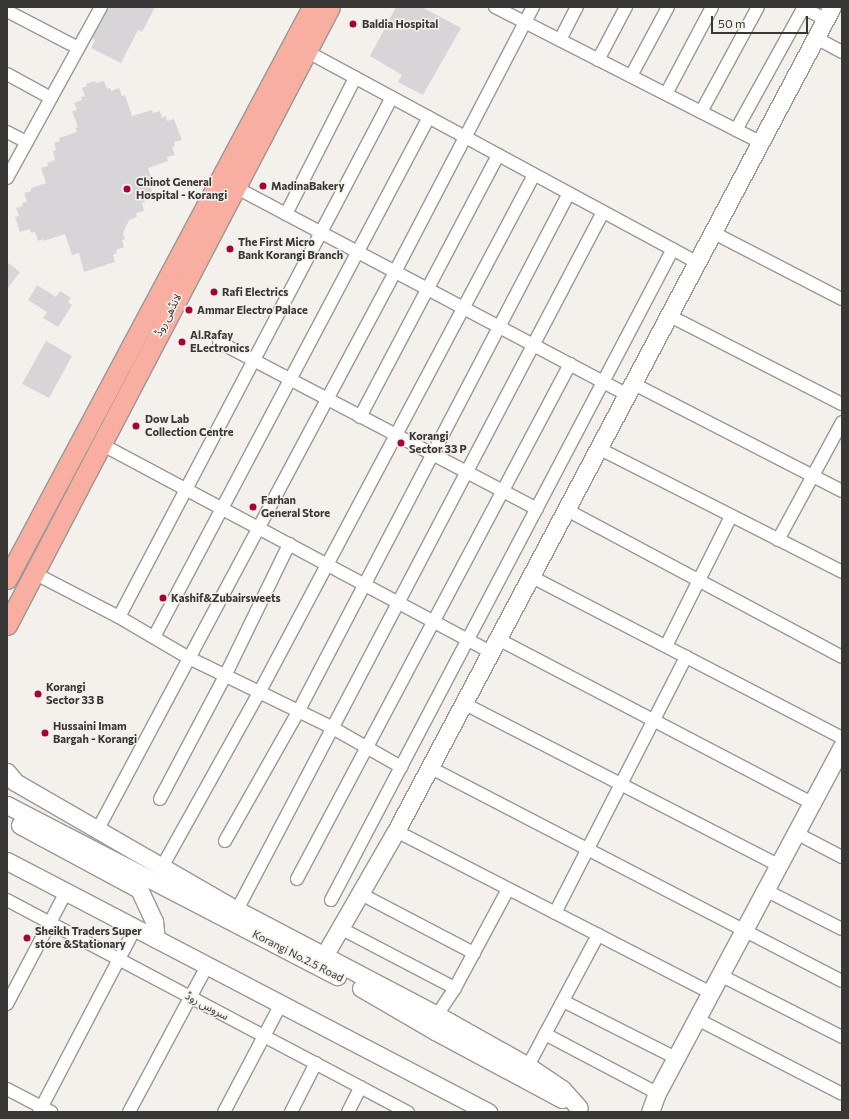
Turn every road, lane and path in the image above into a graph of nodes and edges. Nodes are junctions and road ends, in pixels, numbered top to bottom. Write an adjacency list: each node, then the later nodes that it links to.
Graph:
1 (312, 7): 84 (main road, لانڈھی روڈ)
2 (330, 7): 19 (main road, لانڈھی روڈ)
3 (495, 7): 15 (street)
4 (533, 7): 15 (street)
5 (577, 7): 17 (street)
6 (626, 7): 21 (street)
7 (668, 7): 23 (street)
8 (712, 7): 25 (street)
9 (758, 7): 28 (street)
10 (803, 7): 13 (street); 30 (street)
11 (98, 8): 18 (street)
12 (7, 10): 18 (street)
13 (830, 11): 14 (street); 16 (main road)
14 (842, 12)
15 (525, 22): 17 (street); 32 (street)
16 (816, 38): 20 (street); 34 (main road)
17 (560, 40): 21 (street)
18 (78, 48): 27 (street)
19 (306, 51): 24 (street); 38 (main road, لانڈھی روڈ)
20 (842, 52)
21 (598, 60): 23 (street)
22 (7, 74): 27 (street)
23 (631, 76): 25 (street)
24 (355, 78): 26 (street); 41 (street)
25 (666, 94): 28 (street)
26 (392, 97): 29 (street); 42 (street)
27 (51, 98): 33 (street)
28 (701, 112): 30 (street)
29 (429, 117): 32 (street); 45 (street)
30 (736, 130): 34 (street)
31 (7, 132): 33 (street)
32 (466, 137): 35 (street); 47 (street)
33 (27, 142): 37 (street)
34 (760, 142): 43 (main road)
35 (498, 154): 36 (street); 48 (street)
36 (534, 175): 39 (street); 50 (street)
37 (7, 178)
38 (235, 187): 41 (street); 65 (main road, لانڈھی روڈ)
39 (569, 193): 40 (street); 52 (street)
40 (603, 212): 44 (street); 54 (street)
41 (286, 214): 42 (street)
42 (321, 232): 45 (street); 55 (street)
43 (712, 232): 46 (main road); 49 (street)
44 (673, 249): 46 (street); 58 (street)
45 (357, 252): 47 (street); 57 (street)
46 (696, 262): 51 (main road)
47 (395, 272): 48 (street); 60 (street)
48 (427, 289): 50 (street); 62 (street)
49 (842, 299)
50 (464, 308): 52 (street); 64 (street)
51 (668, 315): 59 (main road); 61 (street)
52 (499, 326): 54 (street); 67 (street)
53 (219, 342): 55 (street)
54 (533, 345): 56 (street); 68 (street)
55 (254, 360): 57 (street); 70 (street)
56 (570, 364): 58 (street); 71 (street)
57 (290, 379): 60 (street); 73 (street)
58 (603, 382): 59 (street); 74 (street)
59 (629, 388): 66 (main road); 69 (street)
60 (327, 399): 62 (street); 77 (street)
61 (842, 404)
62 (360, 417): 64 (street)
63 (842, 422): 69 (street)
64 (395, 436): 67 (street); 80 (street)
65 (101, 444): 70 (street); 82 (main road, لانڈھی روڈ)
66 (598, 448): 75 (main road); 76 (street)
67 (433, 455): 68 (street); 86 (street)
68 (466, 472): 71 (street); 87 (street)
69 (813, 476): 72 (street); 78 (street)
70 (186, 490): 73 (street); 88 (street)
71 (503, 491): 74 (street); 89 (street)
72 (842, 491)
73 (221, 508): 77 (street); 91 (street)
74 (537, 509): 92 (street)
75 (565, 509): 83 (main road); 85 (street)
76 (731, 516): 78 (street); 85 (street)
77 (257, 528): 79 (street); 97 (street)
78 (778, 540): 81 (street)
79 (289, 544): 80 (street); 98 (street)
80 (327, 564): 86 (street); 99 (street)
81 (842, 572)
82 (34, 573): 88 (street); 90 (main road, لانڈھی روڈ)
83 (530, 576): 93 (main road); 94 (street)
84 (7, 579)
85 (699, 580): 94 (street); 96 (street)
86 (364, 585): 87 (street); 101 (street)
87 (397, 602): 89 (street); 103 (street)
88 (120, 617): 91 (street)
89 (434, 622): 92 (street); 106 (street)
90 (7, 625)
91 (154, 637): 97 (street)
92 (468, 640): 93 (street); 107 (street)
93 (493, 645): 100 (main road); 102 (street)
94 (666, 646): 95 (street)
95 (686, 657): 102 (street); 104 (street)
96 (842, 657)
97 (189, 658): 98 (street); 115 (street)
98 (225, 676): 99 (street); 111 (street)
99 (259, 693): 101 (street); 123 (street)
100 (462, 703): 108 (main road); 110 (street)
101 (298, 712): 103 (street); 118 (street)
102 (653, 720): 110 (street); 112 (street)
103 (332, 727): 106 (street); 131 (street)
104 (842, 738)
105 (842, 746): 112 (main road)
106 (368, 748): 107 (street); 124 (street)
107 (401, 767): 130 (street)
108 (429, 767): 116 (main road); 119 (street)
109 (10, 779): 115 (main road)
110 (621, 784): 119 (street); 122 (street)
111 (160, 799)
112 (811, 803): 117 (main road)
113 (7, 805): 159 (main road, Korangi No.2.5 Road)
114 (7, 818): 139 (main road)
115 (98, 830): 123 (main road)
116 (396, 832): 125 (street); 128 (main road)
117 (796, 832): 120 (street); 122 (main road)
118 (225, 841)
119 (587, 849): 132 (street); 137 (street)
120 (842, 857)
121 (7, 861): 127 (main road)
122 (778, 865): 126 (main road)
123 (162, 867): 131 (main road)
124 (297, 879)
125 (508, 889): 132 (street); 140 (street)
126 (765, 890): 136 (street); 137 (main road)
127 (66, 892): 133 (street); 134 (main road)
128 (359, 893): 135 (main road); 140 (street)
129 (7, 900): 133 (street, سروس روڈ)
130 (331, 900)
131 (237, 910): 141 (main road)
132 (555, 913): 138 (street)
133 (50, 922): 142 (street, سروس روڈ); 150 (street)
134 (135, 928): 139 (main road); 142 (street)
135 (340, 928): 141 (main road); 146 (street)
136 (842, 928)
137 (744, 931): 144 (main road); 145 (street)
138 (598, 935): 147 (street); 149 (street)
139 (156, 939): 143 (main road)
140 (474, 953): 146 (street)
141 (324, 956): 152 (main road)
142 (119, 959): 148 (street, سروس روڈ); 164 (street)
143 (207, 966): 148 (street); 151 (main road)
144 (720, 975): 147 (main road); 156 (street)
145 (842, 980)
146 (455, 988): 152 (street)
147 (711, 993): 153 (main road)
148 (190, 997): 155 (street, سروس روڈ); 166 (street)
149 (563, 1001): 154 (street); 157 (street)
150 (7, 1004)
151 (281, 1004): 155 (street); 171 (main road)
152 (437, 1015): 159 (main road)
153 (697, 1019): 157 (main road); 163 (street)
154 (545, 1034): 159 (street); 162 (street)
155 (264, 1036): 158 (street, سروس روڈ); 167 (street)
156 (842, 1037)
157 (676, 1058): 162 (main road)
158 (316, 1064): 160 (street, سروس روڈ); 168 (street)
159 (528, 1073): 165 (main road)
160 (361, 1087): 169 (street); 170 (street, سروس روڈ)
161 (7, 1089): 164 (street)
162 (657, 1093): 172 (main road)
163 (842, 1094)
164 (44, 1110)
165 (582, 1110)
166 (129, 1112)
167 (224, 1112)
168 (291, 1112)
169 (348, 1112)
170 (408, 1112)
171 (488, 1112)
172 (650, 1112)

